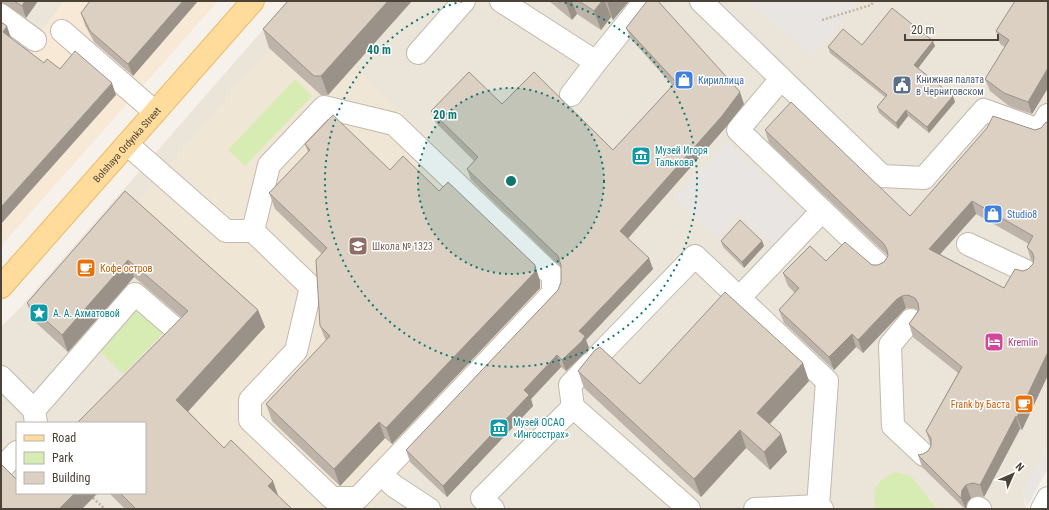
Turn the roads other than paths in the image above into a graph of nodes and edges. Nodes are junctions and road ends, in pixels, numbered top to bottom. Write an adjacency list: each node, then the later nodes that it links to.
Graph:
1 (253, 1): 13 (main road, Bolshaya Ordynka Street)
2 (464, 1): 9 (street)
3 (501, 1): 10 (street)
4 (645, 1): 10 (street)
5 (701, 1): 11 (street)
6 (1, 15): 8 (street)
7 (62, 31): 13 (street)
8 (35, 40)
9 (418, 53)
10 (596, 62): 12 (street)
11 (782, 80): 14 (street); 16 (street)
12 (571, 95)
13 (155, 112): 15 (main road, Bolshaya Ordynka Street)
14 (1048, 116)
15 (127, 144): 17 (street); 21 (main road, Bolshaya Ordynka Street)
16 (822, 211): 19 (street); 22 (street)
17 (253, 231): 31 (street); 31 (street)
18 (968, 244): 20 (street)
19 (880, 266)
20 (1026, 271)
21 (1, 287)
22 (740, 297): 26 (street); 33 (street)
23 (911, 320): 29 (street)
24 (172, 325): 27 (street)
25 (1, 377): 27 (street)
26 (573, 407): 35 (street); 36 (street)
27 (35, 417)
28 (16, 453): 30 (street)
29 (924, 455)
30 (1, 469)
31 (381, 474): 34 (street)
32 (1048, 498): 38 (street)
33 (820, 508): 37 (street)
34 (428, 509)
35 (493, 509)
36 (689, 509)
37 (755, 509)
38 (1042, 509)

